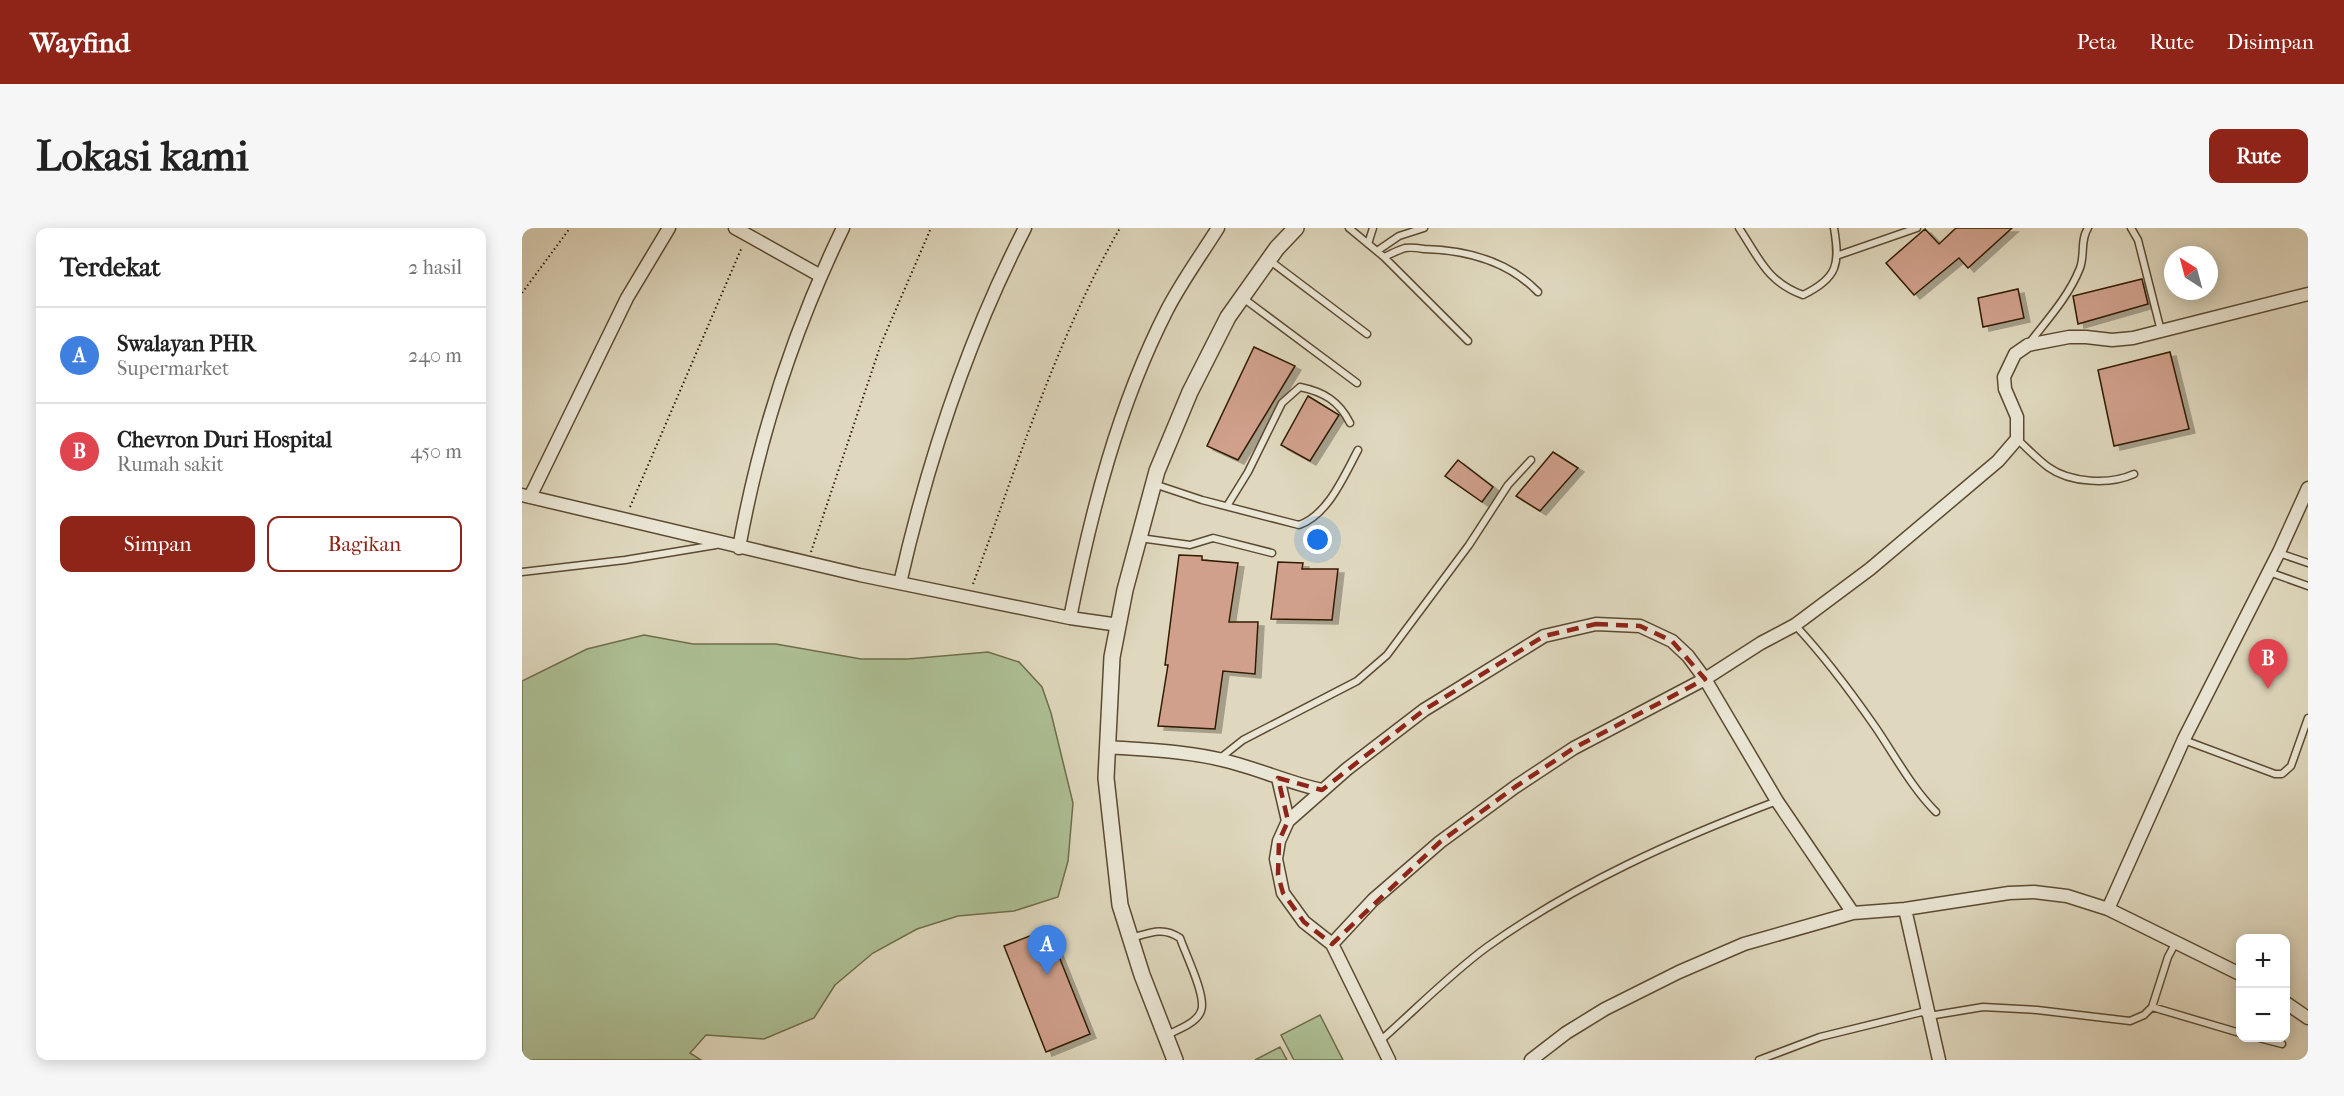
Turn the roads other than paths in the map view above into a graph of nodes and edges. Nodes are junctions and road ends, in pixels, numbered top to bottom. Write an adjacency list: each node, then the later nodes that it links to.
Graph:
1 (669, 228): 36 (street)
2 (735, 228): 20 (street)
3 (843, 228): 20 (street)
4 (1025, 228): 46 (street)
5 (1218, 228): 48 (street)
6 (1296, 228): 19 (street)
7 (1349, 228): 15 (lane)
8 (1373, 228): 15 (lane)
9 (1424, 228): 16 (lane)
10 (1739, 228): 17 (lane)
11 (1834, 228): 17 (lane)
12 (1917, 228): 17 (lane)
13 (2088, 228): 27 (lane)
14 (2131, 228): 24 (lane)
15 (1368, 244): 16 (lane)
16 (1377, 251): 18 (lane)
17 (1839, 255)
18 (1384, 257): 21 (lane); 26 (lane)
19 (1268, 260): 23 (street); 25 (lane)
20 (819, 275): 40 (street)
21 (1538, 292)
22 (2308, 294): 24 (street)
23 (1242, 297): 28 (lane); 34 (street)
24 (2161, 331): 27 (street)
25 (1367, 334)
26 (1468, 341)
27 (2028, 345): 30 (street)
28 (1357, 383)
29 (1350, 423): 37 (lane)
30 (2017, 439): 33 (lane); 49 (street)
31 (1358, 450): 37 (lane)
32 (1531, 460): 56 (lane)
33 (2133, 474)
34 (1154, 484): 37 (lane); 38 (street)
35 (2308, 488): 41 (street)
36 (526, 496): 39 (street)
37 (1227, 506)
38 (1139, 538): 42 (lane); 50 (street)
39 (722, 544): 40 (street); 44 (lane)
40 (739, 548): 46 (street)
41 (2279, 552): 43 (lane); 45 (street)
42 (1272, 553)
43 (2308, 563)
44 (522, 572)
45 (2269, 572): 47 (lane); 54 (street)
46 (900, 584): 48 (street)
47 (2308, 586)
48 (1070, 618): 50 (street)
49 (1795, 625): 51 (street); 60 (lane)
50 (1119, 626): 55 (street)
51 (1705, 679): 58 (street); 59 (street); 67 (street)
52 (2308, 718): 53 (lane)
53 (2305, 734): 54 (lane)
54 (2184, 739): 63 (street)
55 (1107, 747): 56 (street); 65 (street)
56 (1218, 759): 57 (street)
57 (1278, 778): 58 (street); 61 (street)
58 (1322, 790): 61 (street)
59 (1777, 801): 64 (street); 75 (lane)
60 (1936, 812)
61 (1288, 821): 67 (street)
62 (1905, 909): 63 (street); 64 (street); 71 (street)
63 (2109, 909): 66 (street)
64 (1853, 913): 80 (street)
65 (1130, 938): 74 (street); 74 (lane)
66 (2176, 941): 68 (street); 69 (lane)
67 (1332, 944): 75 (street)
68 (2236, 971)
69 (2152, 1006): 71 (lane); 73 (lane)
70 (2290, 1006): 72 (street)
71 (1929, 1016): 81 (lane); 82 (street)
72 (2308, 1018)
73 (2236, 1031)
74 (1165, 1036): 78 (street)
75 (1379, 1041): 79 (street)
76 (2274, 1042): 77 (lane)
77 (2282, 1044)
78 (1170, 1059)
79 (1389, 1060)
80 (1531, 1060)
81 (1759, 1060)
82 (1939, 1060)

